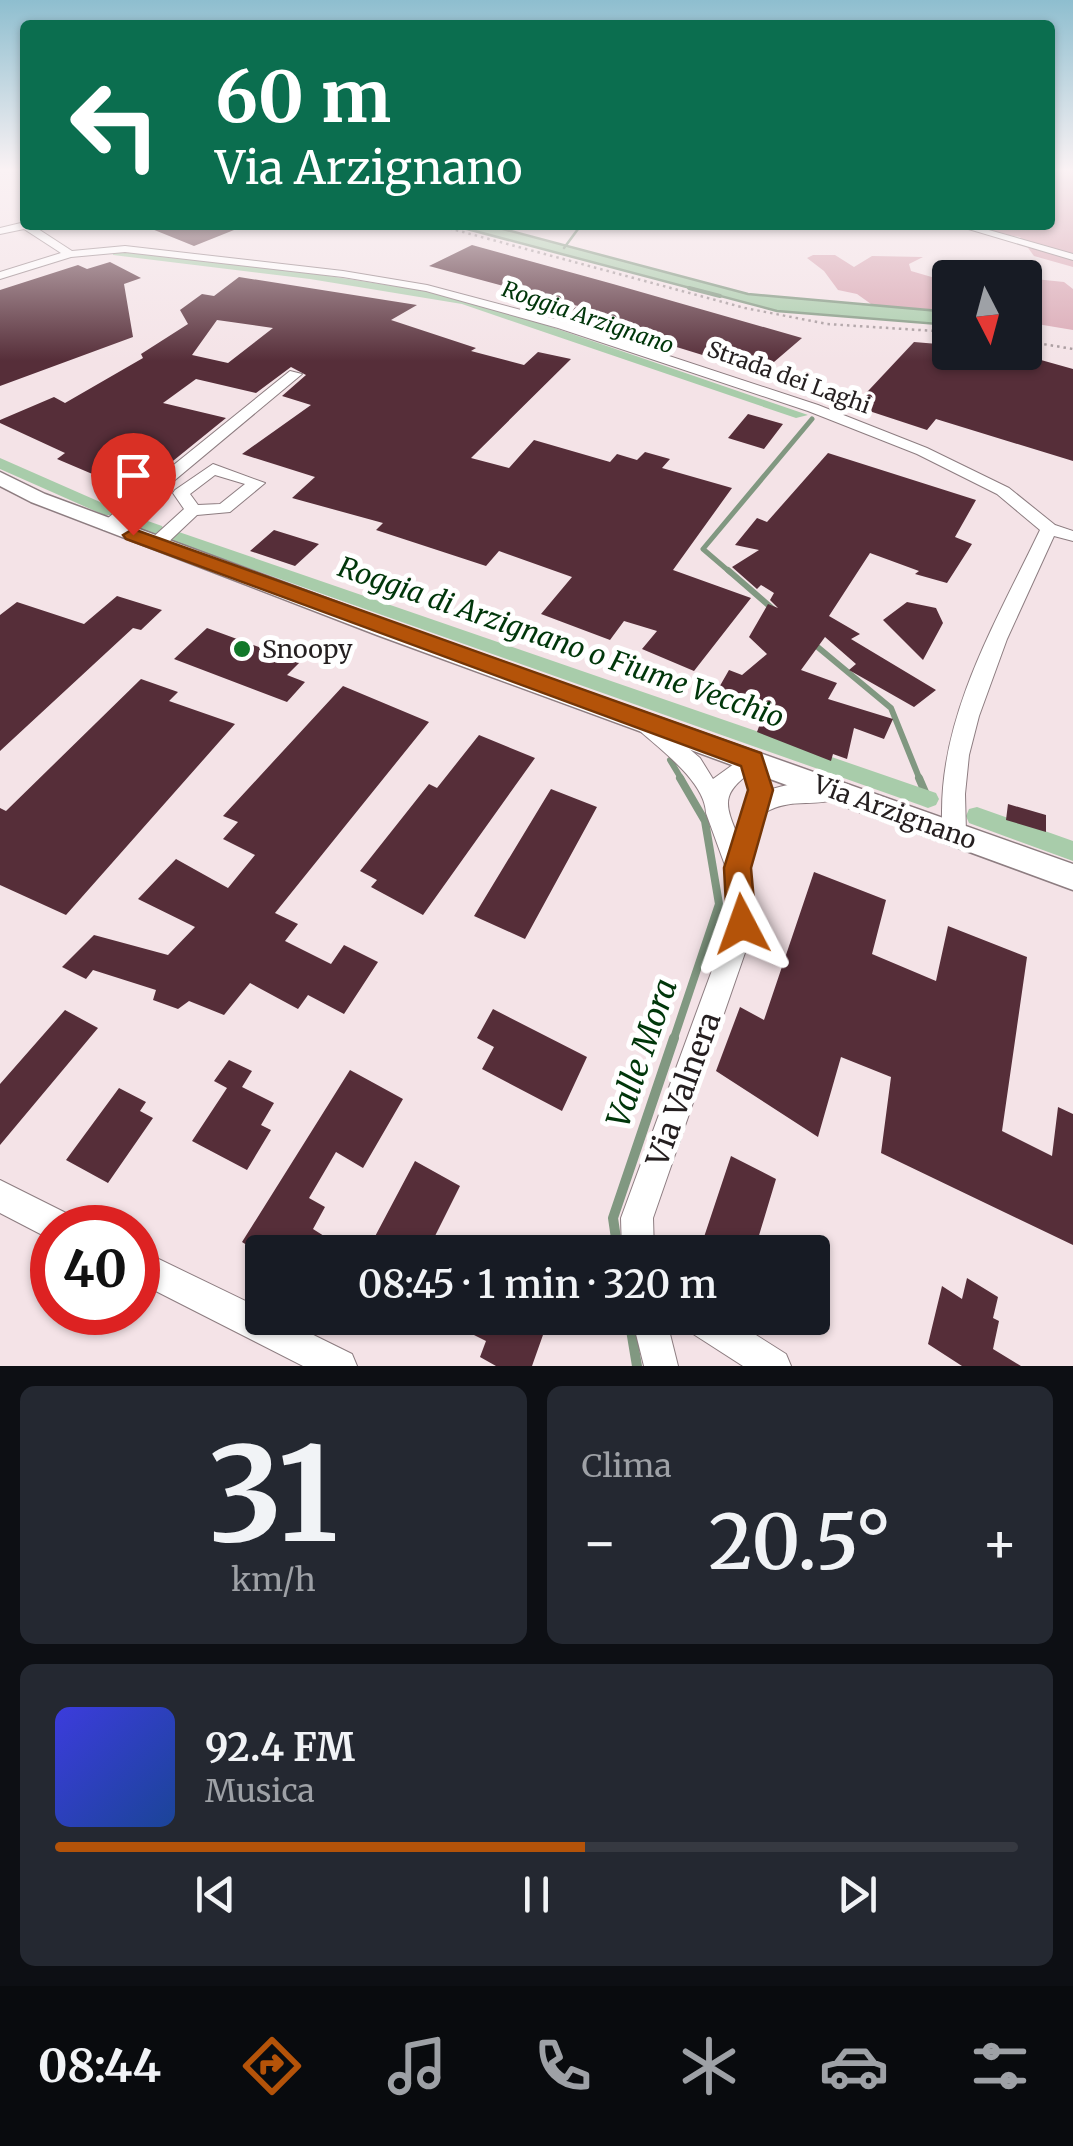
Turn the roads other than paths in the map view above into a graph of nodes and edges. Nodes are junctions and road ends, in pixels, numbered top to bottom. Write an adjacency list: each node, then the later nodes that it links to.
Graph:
1 (38, 233): 3 (street)
2 (987, 233): 4 (street)
3 (70, 254): 5 (street, Strada dei Laghi); 10 (street, Strada dei Laghi)
4 (1073, 257)
5 (0, 276)
6 (295, 374): 9 (street)
7 (0, 478): 9 (main road, Via Arzignano)
8 (193, 510): 12 (street)
9 (103, 524): 12 (main road, Via Arzignano)
10 (1050, 529): 11 (street, Strada dei Laghi); 18 (street)
11 (1073, 536)
12 (156, 544): 13 (main road, Via Arzignano)
13 (637, 718): 14 (main road, Via Arzignano); 16 (street, Via Valnera)
14 (752, 760): 15 (main road, Via Arzignano); 16 (street); 17 (street, Via Valnera)
15 (852, 797): 17 (street); 18 (main road, Via Arzignano)
16 (717, 804): 19 (street, Via Valnera)
17 (759, 804): 19 (street, Via Valnera)
18 (954, 834): 20 (main road, Via Arzignano)
19 (738, 868): 23 (street, Via Valnera)
20 (1073, 877)
21 (0, 1196): 22 (street)
22 (30, 1211)
23 (638, 1235)
24 (160, 1276): 27 (street)
25 (654, 1335): 28 (street)
26 (726, 1335): 29 (street)
27 (340, 1366)
28 (662, 1366)
29 (774, 1366)

